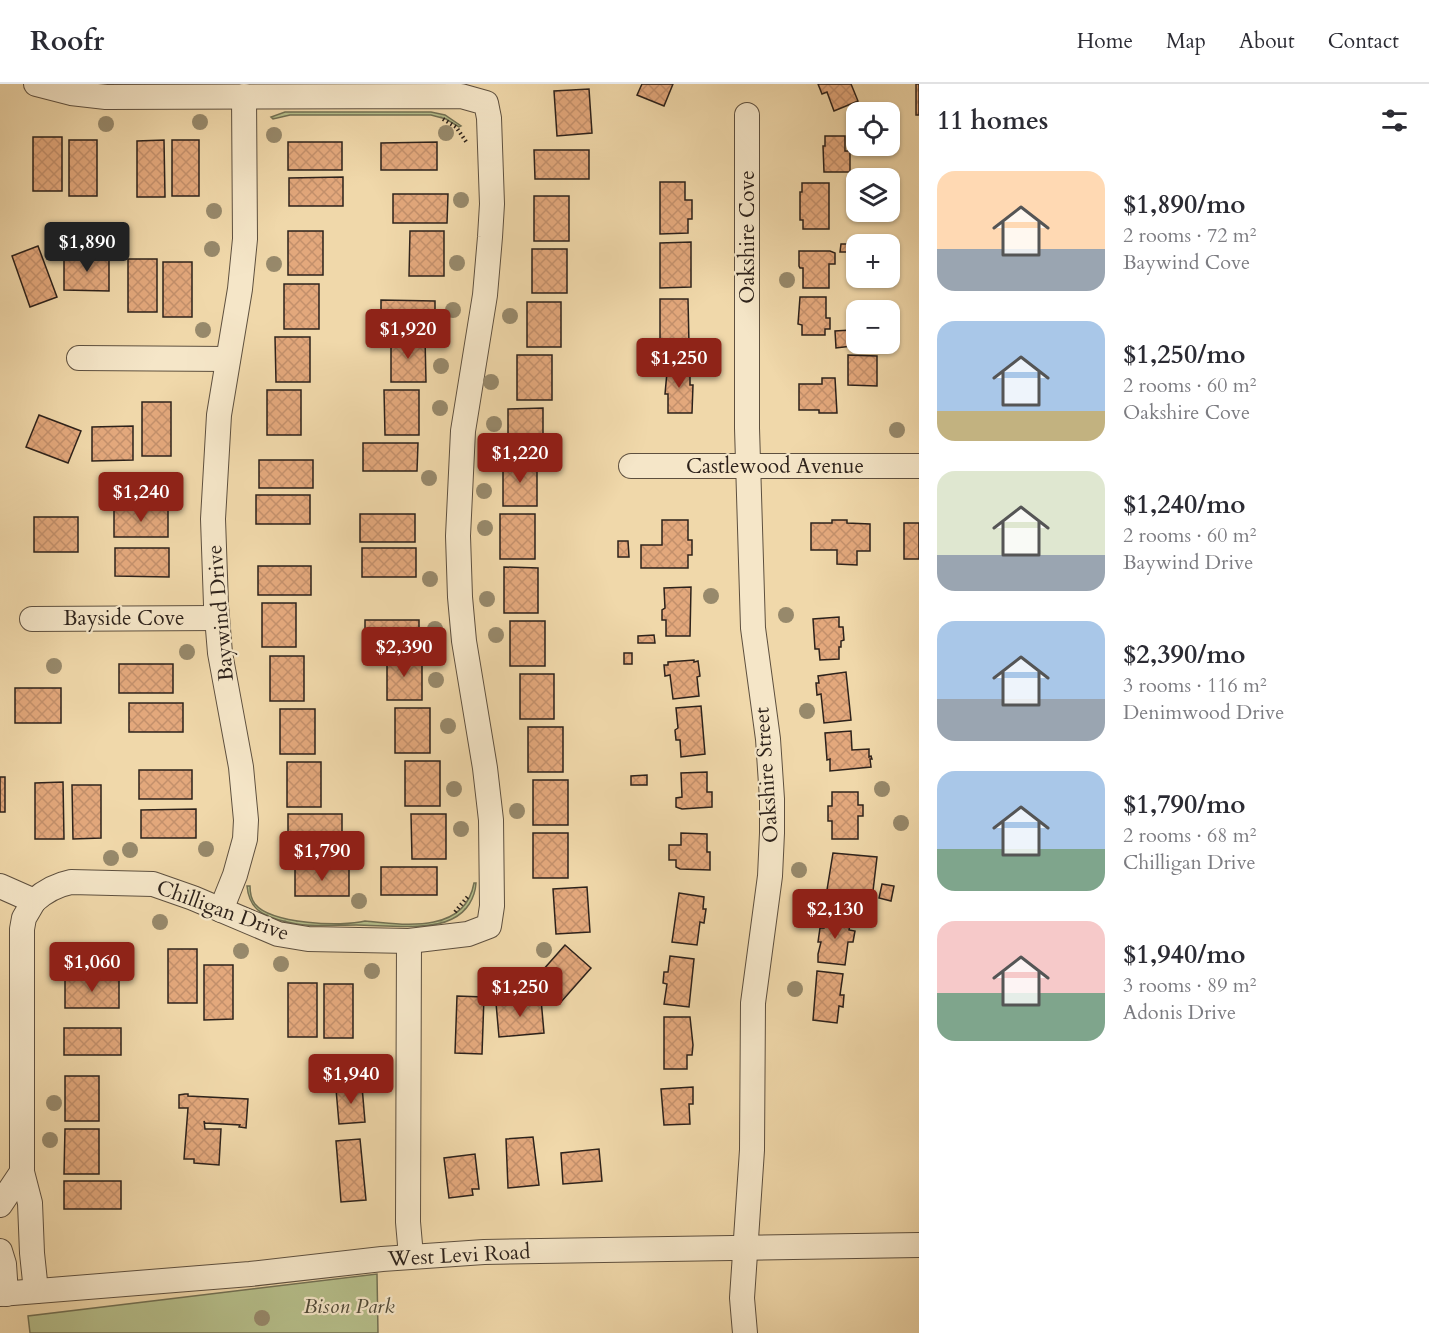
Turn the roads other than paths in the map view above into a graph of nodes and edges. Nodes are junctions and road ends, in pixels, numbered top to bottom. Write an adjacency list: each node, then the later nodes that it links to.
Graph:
1 (36, 84): 2 (street)
2 (244, 96): 5 (street, Baywind Drive); 14 (street, Chilligan Drive)
3 (747, 115): 8 (street, Oakshire Cove)
4 (79, 358): 5 (street)
5 (228, 359): 9 (street, Baywind Drive)
6 (631, 466): 8 (street, Castlewood Avenue)
7 (919, 466): 8 (street, Castlewood Avenue)
8 (750, 467): 19 (street, Oakshire Street)
9 (217, 618): 10 (street, Bayside Cove); 13 (street, Baywind Drive)
10 (32, 619)
11 (0, 886): 12 (street)
12 (34, 901): 13 (street, Chilligan Drive); 15 (street)
13 (221, 910): 14 (street, Chilligan Drive)
14 (409, 941): 21 (street)
15 (11, 1134): 16 (street)
16 (22, 1172): 17 (street); 22 (street)
17 (0, 1205)
18 (919, 1245): 19 (street, West Levi Road)
19 (745, 1247): 21 (street, West Levi Road); 24 (street, Oakshire Street)
20 (0, 1251): 23 (street)
21 (411, 1257): 22 (street, West Levi Road)
22 (36, 1291): 23 (street, West Levi Road)
23 (3, 1294)
24 (745, 1333)

